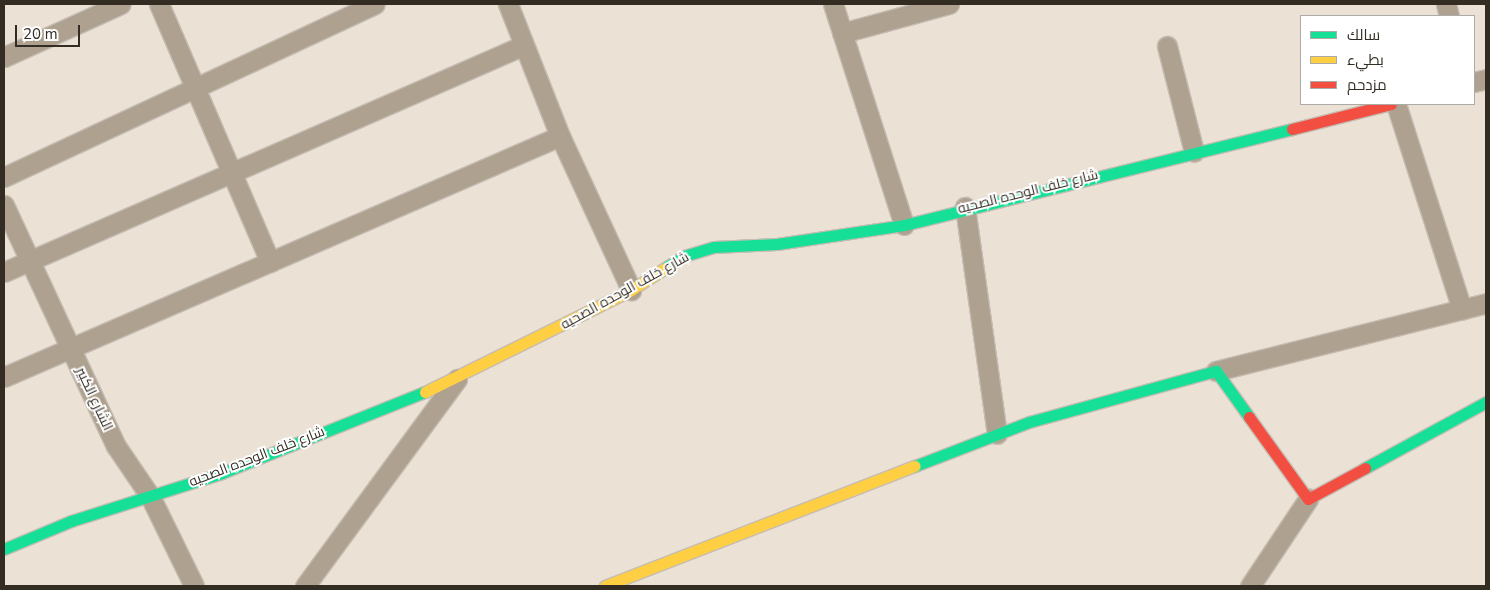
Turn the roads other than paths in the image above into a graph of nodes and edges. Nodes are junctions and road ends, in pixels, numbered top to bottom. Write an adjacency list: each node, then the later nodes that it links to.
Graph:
1 (121, 4): 10 (street)
2 (159, 4): 11 (street)
3 (375, 4): 11 (street)
4 (508, 4): 8 (street)
5 (833, 4): 7 (street)
6 (949, 4): 7 (street)
7 (842, 33): 20 (street)
8 (524, 45): 14 (street); 16 (street)
9 (1167, 46): 15 (street)
10 (4, 57)
11 (195, 88): 16 (street); 17 (street)
12 (1387, 105): 15 (street, شارع خلف الوحده الصحيه)
13 (1396, 105): 26 (street)
14 (560, 136): 22 (street); 24 (street)
15 (1194, 152): 19 (street, شارع خلف الوحده الصحيه)
16 (230, 169): 21 (street); 22 (street)
17 (4, 176)
18 (4, 205): 21 (street, الشارع الكبير)
19 (965, 207): 20 (street, شارع خلف الوحده الصحيه); 32 (street)
20 (904, 225): 24 (street, شارع خلف الوحده الصحيه)
21 (30, 261): 23 (street); 27 (street, الشارع الكبير)
22 (270, 262): 27 (street)
23 (4, 272)
24 (631, 290): 30 (street, شارع خلف الوحده الصحيه)
25 (1486, 303): 26 (street)
26 (1462, 310): 28 (street)
27 (70, 347): 29 (street); 33 (street, الشارع الكبير)
28 (1216, 371): 32 (street); 34 (street)
29 (4, 377)
30 (457, 379): 33 (street, شارع خلف الوحده الصحيه); 37 (street)
31 (1486, 402): 34 (street)
32 (997, 434): 38 (street)
33 (150, 496): 35 (street, شارع خلف الوحده الصحيه); 36 (street, الشارع الكبير)
34 (1308, 499): 39 (street)
35 (4, 549)
36 (194, 586)
37 (305, 586)
38 (605, 586)
39 (1250, 586)

